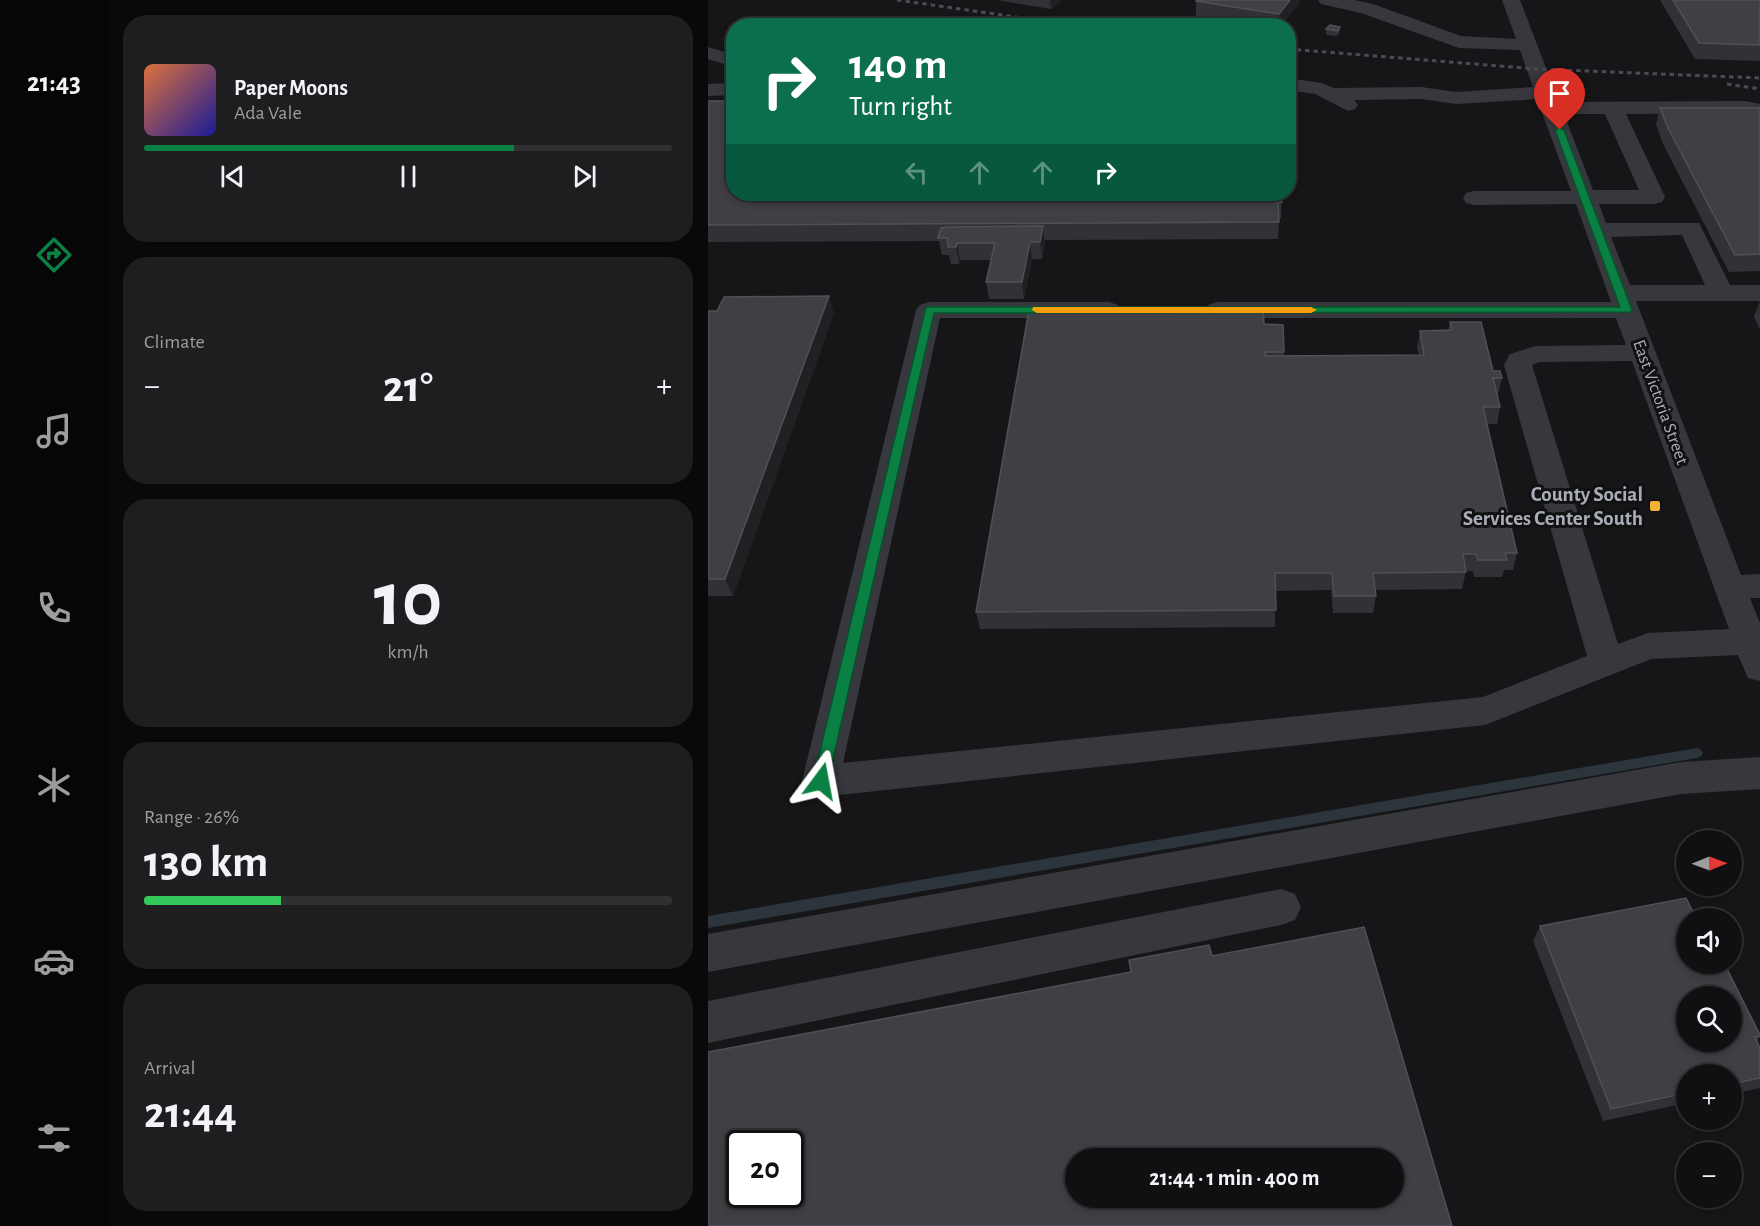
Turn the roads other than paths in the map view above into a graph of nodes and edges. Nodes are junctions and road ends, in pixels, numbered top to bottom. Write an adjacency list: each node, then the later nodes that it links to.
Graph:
1 (1327, 0): 3 (street)
2 (1511, 0): 3 (street, East Victoria Street)
3 (1528, 45): 9 (street, East Victoria Street)
4 (708, 53): 5 (street)
5 (726, 59)
6 (1296, 85): 9 (street)
7 (726, 89): 8 (street)
8 (708, 90)
9 (1548, 100): 10 (street); 13 (street, East Victoria Street)
10 (1613, 108): 11 (street); 13 (street)
11 (1760, 110)
12 (1474, 198): 13 (street)
13 (1584, 198): 14 (street, East Victoria Street)
14 (1597, 230): 15 (street); 17 (street, East Victoria Street)
15 (1721, 293): 16 (street); 17 (street)
16 (1760, 293)
17 (1623, 301): 19 (street); 20 (street, East Victoria Street)
18 (1131, 310): 23 (street)
19 (1190, 310)
20 (1642, 353): 21 (street, East Victoria Street); 23 (street)
21 (1745, 587): 22 (street, East Victoria Street)
22 (1755, 654): 23 (street)
23 (1606, 662)
24 (1760, 773): 26 (street)
25 (1281, 906): 27 (street)
26 (708, 953)
27 (708, 1022)

